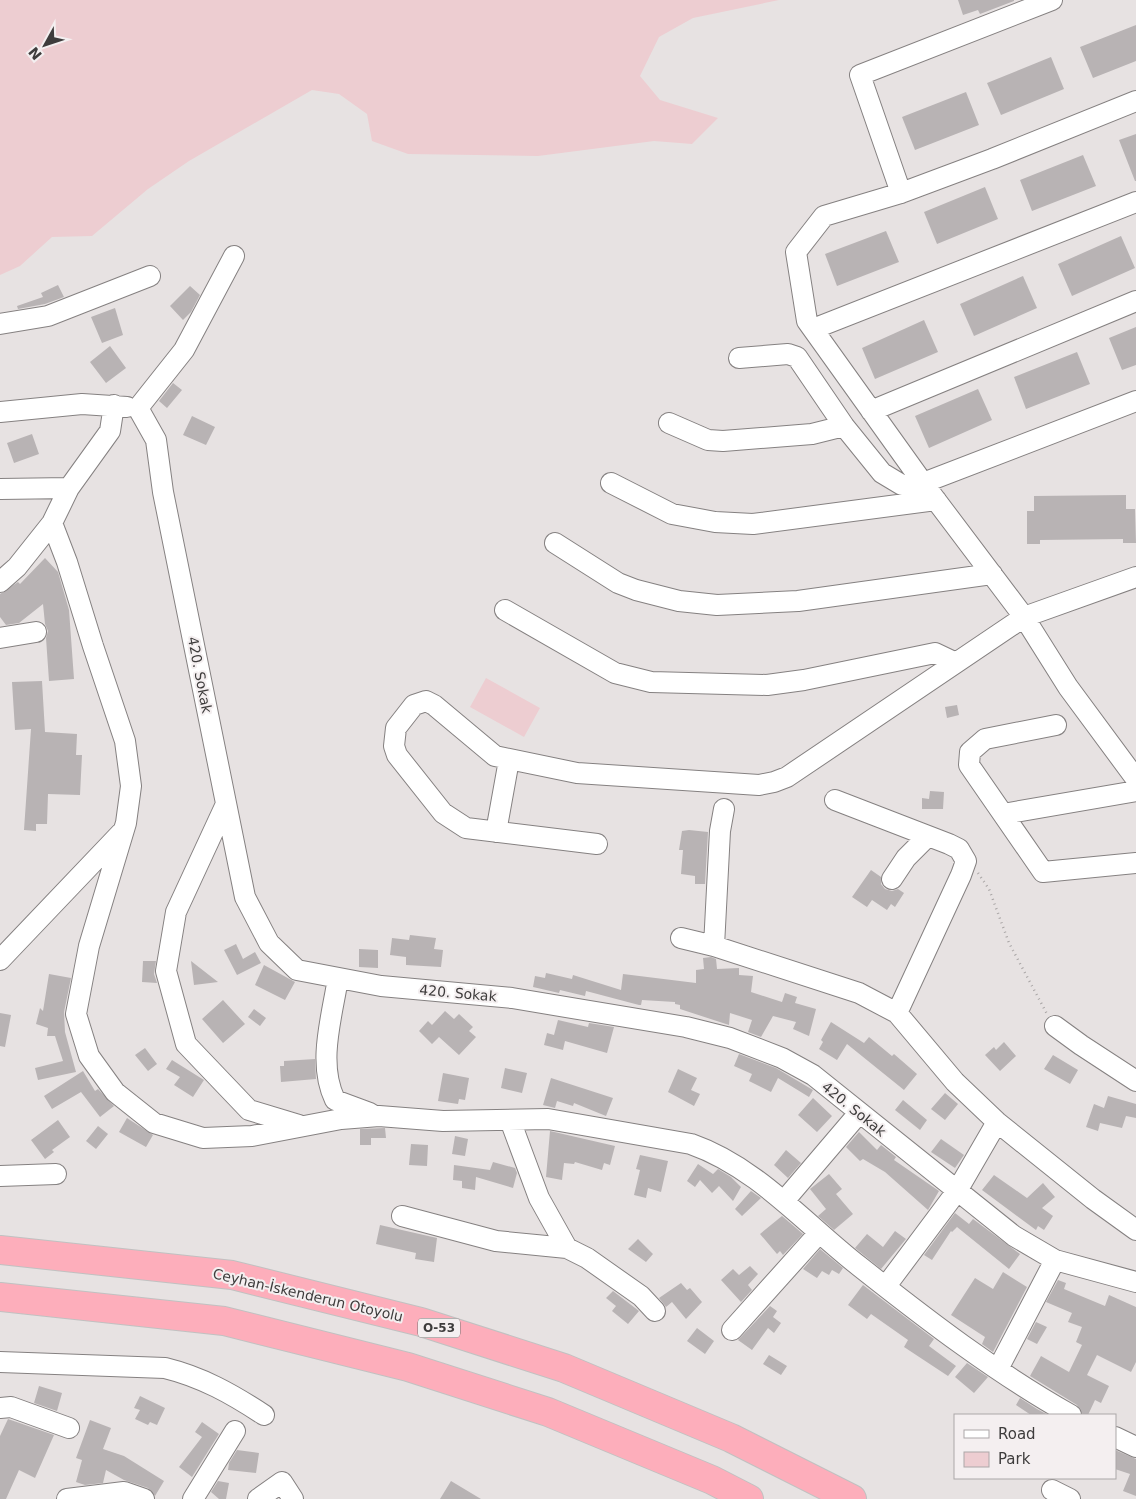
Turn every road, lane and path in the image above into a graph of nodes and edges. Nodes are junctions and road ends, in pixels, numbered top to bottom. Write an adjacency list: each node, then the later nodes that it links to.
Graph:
1 (1052, 0): 3 (street)
2 (1136, 101): 3 (street)
3 (901, 193): 9 (street)
4 (1136, 202): 9 (street)
5 (234, 256): 13 (street)
6 (150, 276): 8 (street)
7 (1136, 301): 14 (street)
8 (0, 324)
9 (812, 329): 14 (street)
10 (739, 358): 17 (street)
11 (1136, 401): 19 (street)
12 (114, 405): 13 (street); 15 (street); 20 (street)
13 (138, 408): 38 (street, 420. Sokak)
14 (871, 411): 19 (street)
15 (0, 412)
16 (670, 423): 17 (street)
17 (844, 426): 19 (street)
18 (611, 484): 22 (street)
19 (923, 484): 22 (street)
20 (69, 488): 21 (street); 23 (street)
21 (0, 490)
22 (936, 500): 25 (street)
23 (52, 523): 27 (street); 41 (street)
24 (555, 543): 25 (street)
25 (992, 574): 29 (street)
26 (1136, 577): 29 (street)
27 (0, 582)
28 (505, 610): 32 (street)
29 (1024, 617): 32 (street); 35 (street)
30 (36, 632): 31 (street)
31 (0, 638)
32 (956, 663): 34 (street)
33 (1056, 725): 40 (street)
34 (509, 760): 42 (street); 42 (street)
35 (1136, 779)
36 (1136, 790): 40 (street)
37 (835, 800): 43 (street)
38 (226, 804): 51 (street, 420. Sokak); 59 (street)
39 (724, 809): 49 (street)
40 (1003, 814): 46 (street)
41 (124, 830): 50 (street); 59 (street)
42 (496, 832): 44 (street)
43 (928, 836): 45 (street); 47 (street)
44 (597, 844)
45 (966, 861): 52 (street); 53 (path)
46 (1136, 863)
47 (892, 878)
48 (681, 938): 49 (street)
49 (714, 946): 52 (street)
50 (0, 960)
51 (338, 978): 55 (street, 420. Sokak); 56 (street)
52 (897, 1013): 58 (street)
53 (1055, 1026): 54 (street)
54 (1136, 1081)
55 (859, 1113): 62 (street, 420. Sokak); 63 (street)
56 (380, 1116): 57 (street); 59 (street)
57 (510, 1120): 63 (street); 67 (street)
58 (997, 1122): 62 (street); 65 (street)
59 (304, 1126)
60 (56, 1174): 61 (street)
61 (0, 1176)
62 (957, 1191): 69 (street, 420. Sokak); 71 (street)
63 (784, 1202): 66 (street)
64 (402, 1216): 67 (street)
65 (1136, 1230)
66 (819, 1233): 71 (street); 74 (street)
67 (566, 1248): 73 (street)
68 (0, 1250): 91 (highway, Ceyhan-İskenderun Otoyolu / O-53)
69 (1055, 1260): 70 (street, 420. Sokak); 76 (street)
70 (1136, 1282)
71 (886, 1286): 76 (street)
72 (0, 1297): 90 (highway)
73 (656, 1311)
74 (732, 1330)
75 (0, 1362): 78 (street)
76 (998, 1369): 79 (street)
77 (0, 1408): 80 (street)
78 (264, 1414)
79 (1068, 1414)
80 (70, 1428)
81 (235, 1431): 87 (street)
82 (1116, 1437): 83 (street)
83 (1136, 1447)
84 (1052, 1490): 92 (street)
85 (67, 1499): 86 (street)
86 (144, 1499)
87 (193, 1499)
88 (258, 1499): 89 (street)
89 (293, 1499)
90 (749, 1499)
91 (852, 1499)
92 (1070, 1499)

